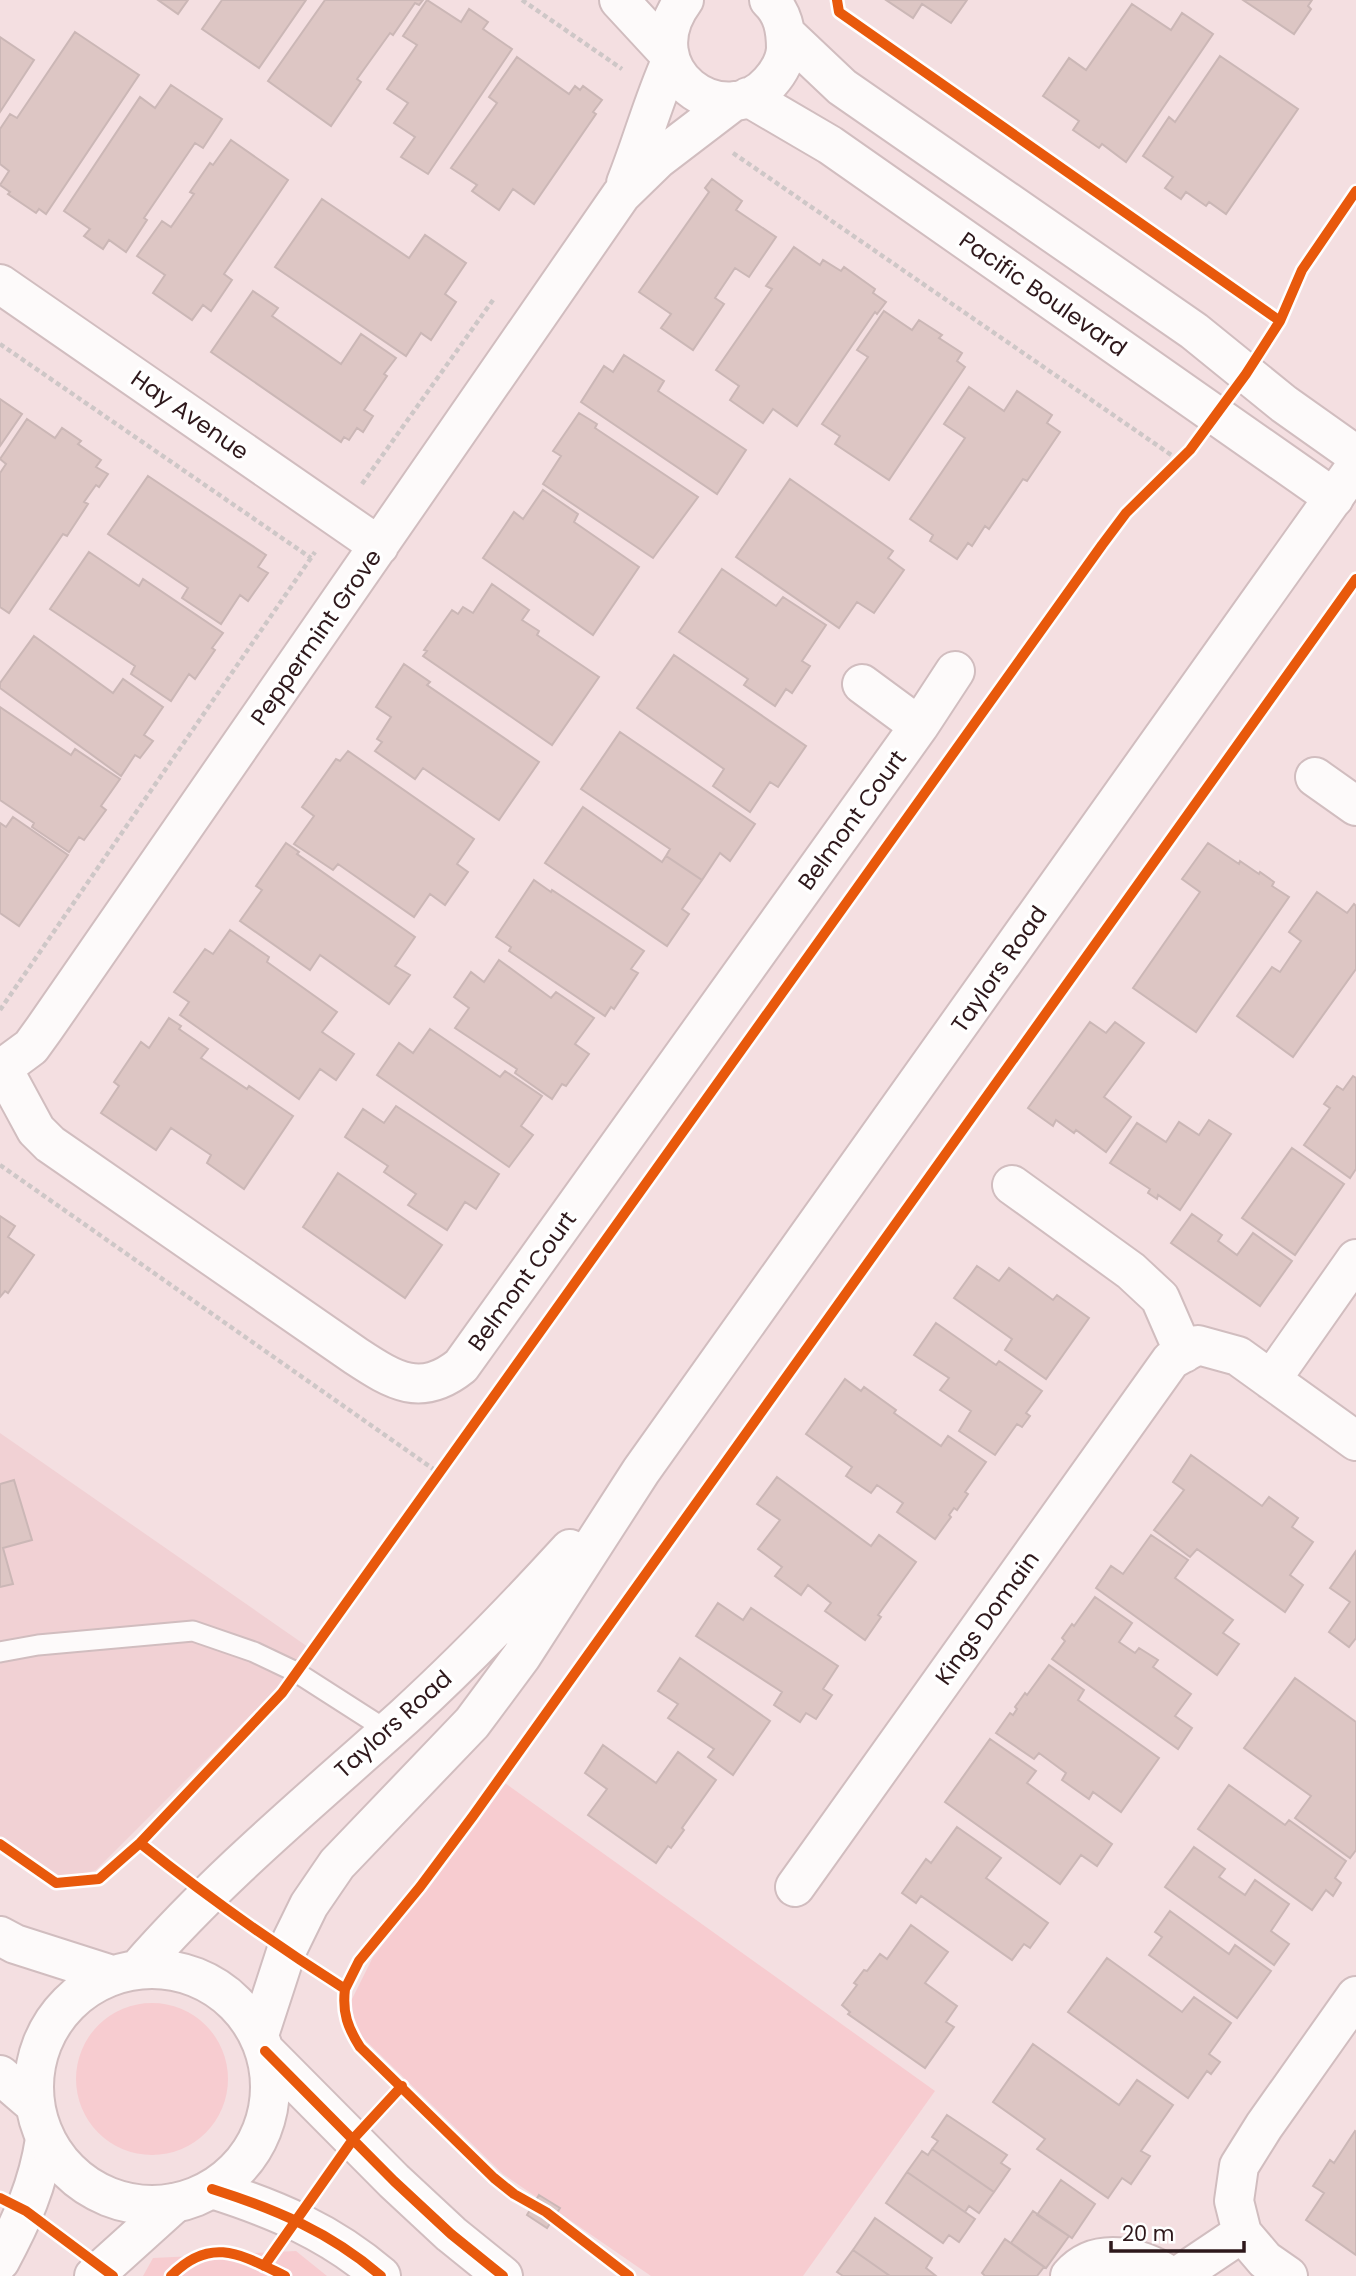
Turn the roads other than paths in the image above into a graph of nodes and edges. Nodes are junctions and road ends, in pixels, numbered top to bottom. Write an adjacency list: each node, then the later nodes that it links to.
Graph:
1 (619, 0): 4 (street)
2 (684, 0): 4 (street, Peppermint Grove)
3 (782, 13): 5 (street, Peppermint Grove); 8 (street)
4 (669, 57): 5 (street, Pacific Boulevard); 6 (street, Peppermint Grove)
5 (741, 99): 6 (street, Peppermint Grove); 10 (street, Pacific Boulevard)
6 (621, 195): 11 (street, Peppermint Grove)
7 (0, 284): 11 (street, Hay Avenue)
8 (1356, 455)
9 (1356, 466): 10 (street, Taylors Road)
10 (1334, 498): 23 (street, Taylors Road)
11 (379, 546): 17 (street, Peppermint Grove)
12 (956, 671): 14 (street, Belmont Court)
13 (862, 684): 14 (street, Belmont Court)
14 (919, 726): 17 (street, Belmont Court)
15 (1315, 777): 16 (street)
16 (1356, 806)
17 (2, 1070)
18 (1012, 1185): 20 (street)
19 (1356, 1259): 21 (street)
20 (1184, 1353): 21 (street); 26 (street, Kings Domain)
21 (1271, 1380): 22 (street)
22 (1356, 1441)
23 (641, 1471): 25 (street, Taylors Road); 30 (street, Taylors Road)
24 (0, 1652): 25 (lane)
25 (388, 1731): 28 (street, Taylors Road)
26 (795, 1887)
27 (0, 1936): 28 (street)
28 (125, 1972): 30 (street); 32 (street)
29 (1356, 1996): 35 (street)
30 (262, 2043): 33 (street); 39 (street)
31 (0, 2075): 32 (street)
32 (40, 2122): 34 (street); 36 (street)
33 (212, 2189): 34 (street); 38 (street)
34 (175, 2203): 37 (street)
35 (1242, 2233): 42 (street); 43 (street)
36 (0, 2261)
37 (94, 2276)
38 (381, 2276)
39 (503, 2276)
40 (1070, 2276): 41 (street)
41 (1170, 2276)
42 (1178, 2276)
43 (1288, 2276)

